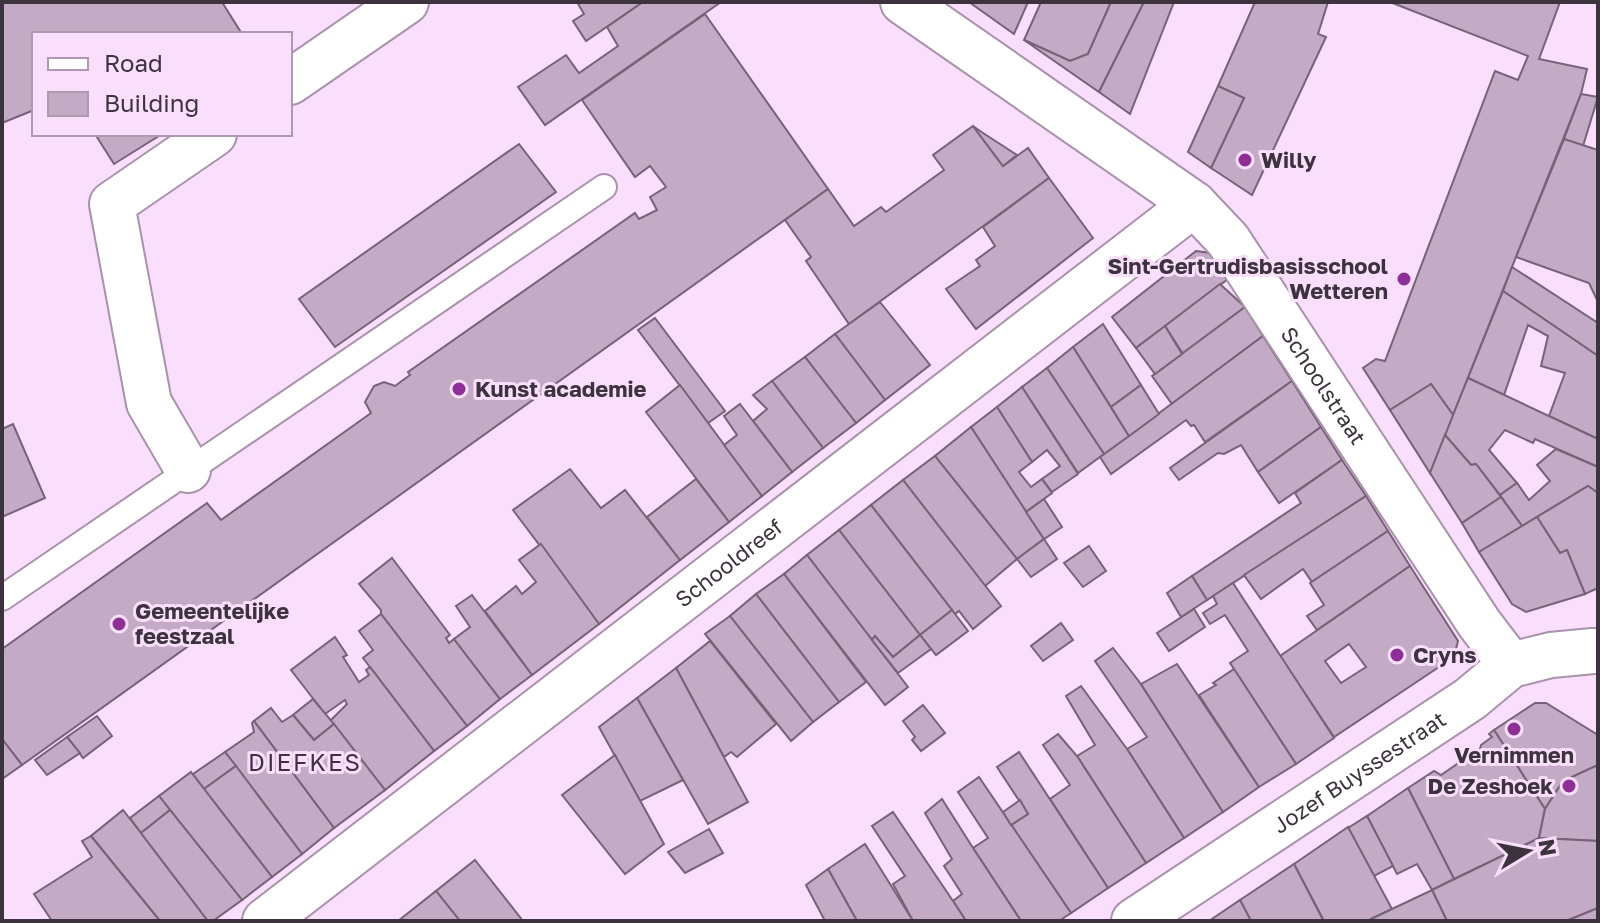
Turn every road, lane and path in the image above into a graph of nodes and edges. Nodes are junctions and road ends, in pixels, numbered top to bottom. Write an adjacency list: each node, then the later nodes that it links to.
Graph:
1 (406, 2): 3 (street)
2 (903, 2): 6 (street, Schoolstraat)
3 (292, 81)
4 (211, 136): 7 (street)
5 (604, 187): 7 (lane)
6 (1194, 204): 10 (street, Schoolstraat); 11 (street, Schooldreef)
7 (188, 470): 8 (lane)
8 (2, 598)
9 (1596, 658): 10 (street, Jozef Buyssestraat)
10 (1511, 665): 12 (street, Jozef Buyssestraat)
11 (265, 921)
12 (1134, 921)

